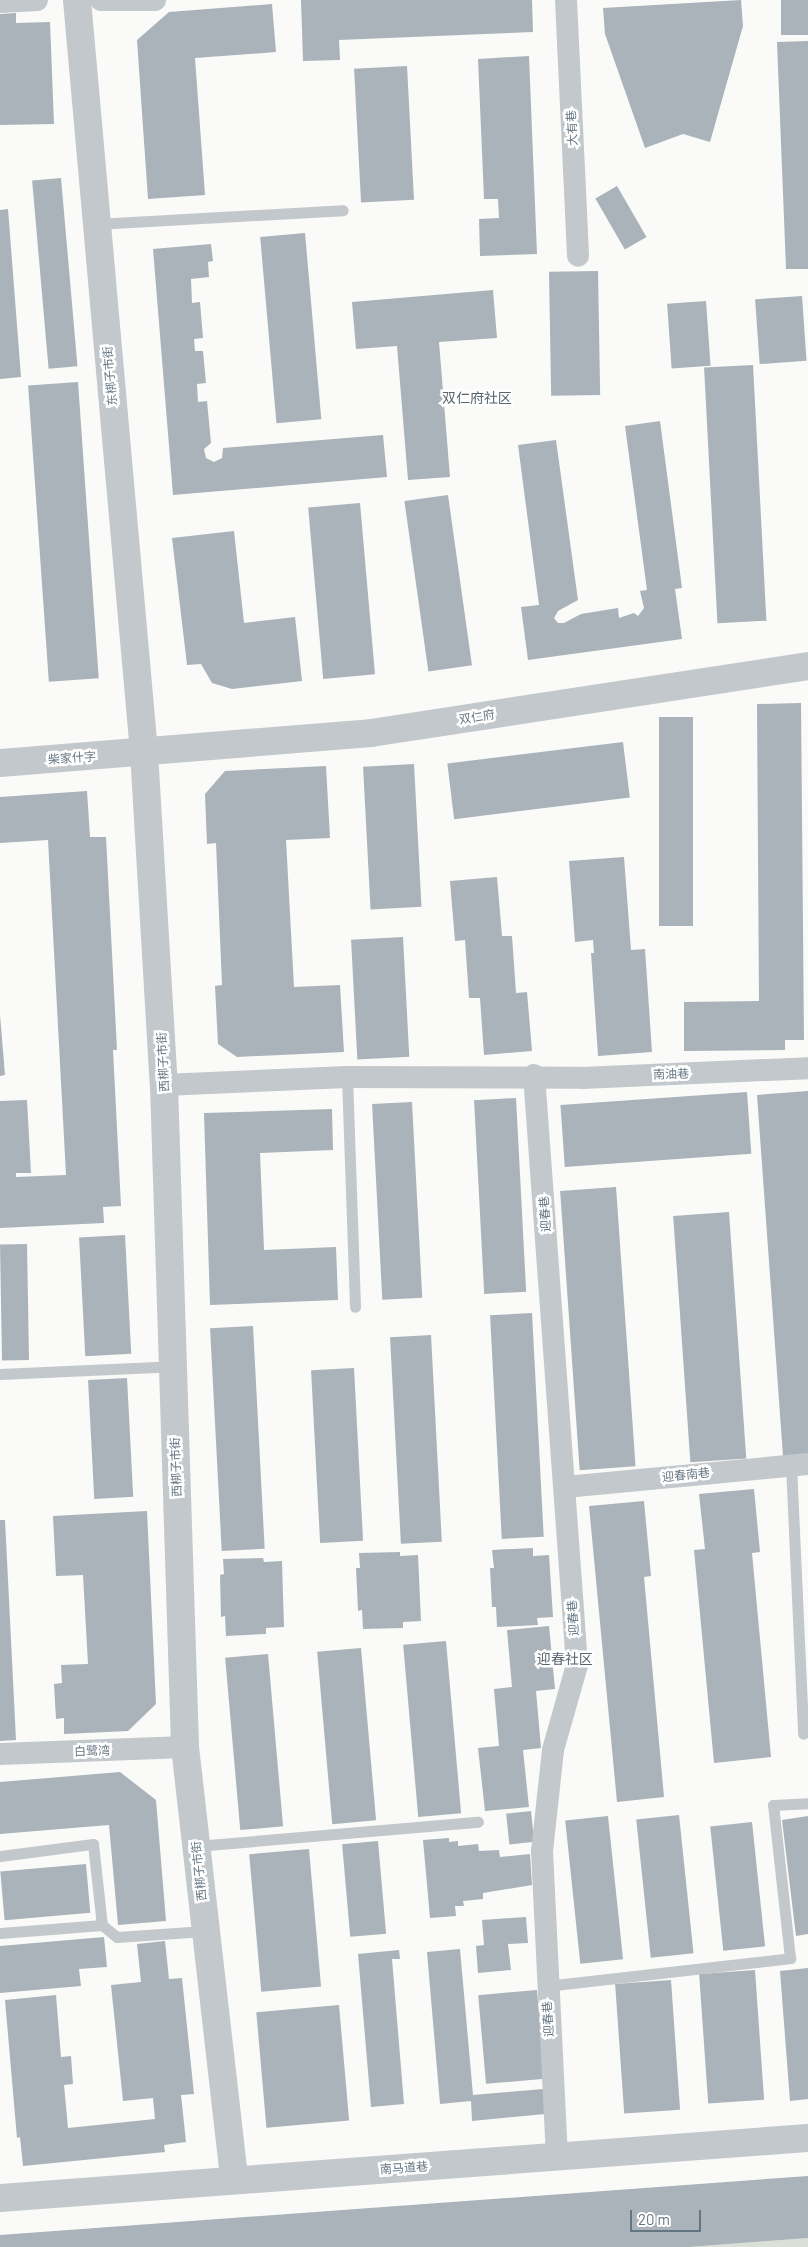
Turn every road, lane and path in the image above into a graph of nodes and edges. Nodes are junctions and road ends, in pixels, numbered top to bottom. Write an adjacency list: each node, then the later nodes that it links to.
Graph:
1 (37, 0): 6 (street)
2 (77, 0): 8 (street, 东梆子市街)
3 (102, 0): 4 (street)
4 (155, 0)
5 (566, 0): 9 (street, 大有巷)
6 (0, 2)
7 (343, 210): 8 (lane)
8 (96, 224): 11 (street, 东梆子市街)
9 (578, 256)
10 (808, 666): 11 (street, 双仁府)
11 (144, 752): 12 (street, 柴家什字); 16 (street, 西梆子市街)
12 (0, 763)
13 (808, 1068): 14 (street, 南油巷)
14 (534, 1075): 15 (street, 南油巷); 21 (street, 迎春巷)
15 (347, 1077): 16 (street, 南油巷); 17 (lane)
16 (164, 1085): 18 (street, 西梆子市街)
17 (355, 1307)
18 (173, 1366): 19 (lane); 23 (street, 西梆子市街)
19 (0, 1374)
20 (800, 1465): 21 (street, 迎春南巷); 22 (lane)
21 (565, 1487): 32 (street, 迎春巷)
22 (804, 1734)
23 (184, 1747): 24 (street, 白鹭湾); 27 (street, 西梆子市街)
24 (0, 1754)
25 (808, 1802): 32 (lane)
26 (478, 1822): 27 (lane)
27 (196, 1846): 30 (street, 西梆子市街)
28 (0, 1856): 29 (lane)
29 (102, 1925): 30 (lane); 31 (lane)
30 (205, 1931): 35 (street, 西梆子市街)
31 (0, 1933)
32 (546, 1986): 34 (street, 迎春巷)
33 (808, 2138): 34 (street, 南马道巷)
34 (557, 2158): 35 (street, 南马道巷)
35 (234, 2179): 36 (street, 南马道巷)
36 (0, 2198)

